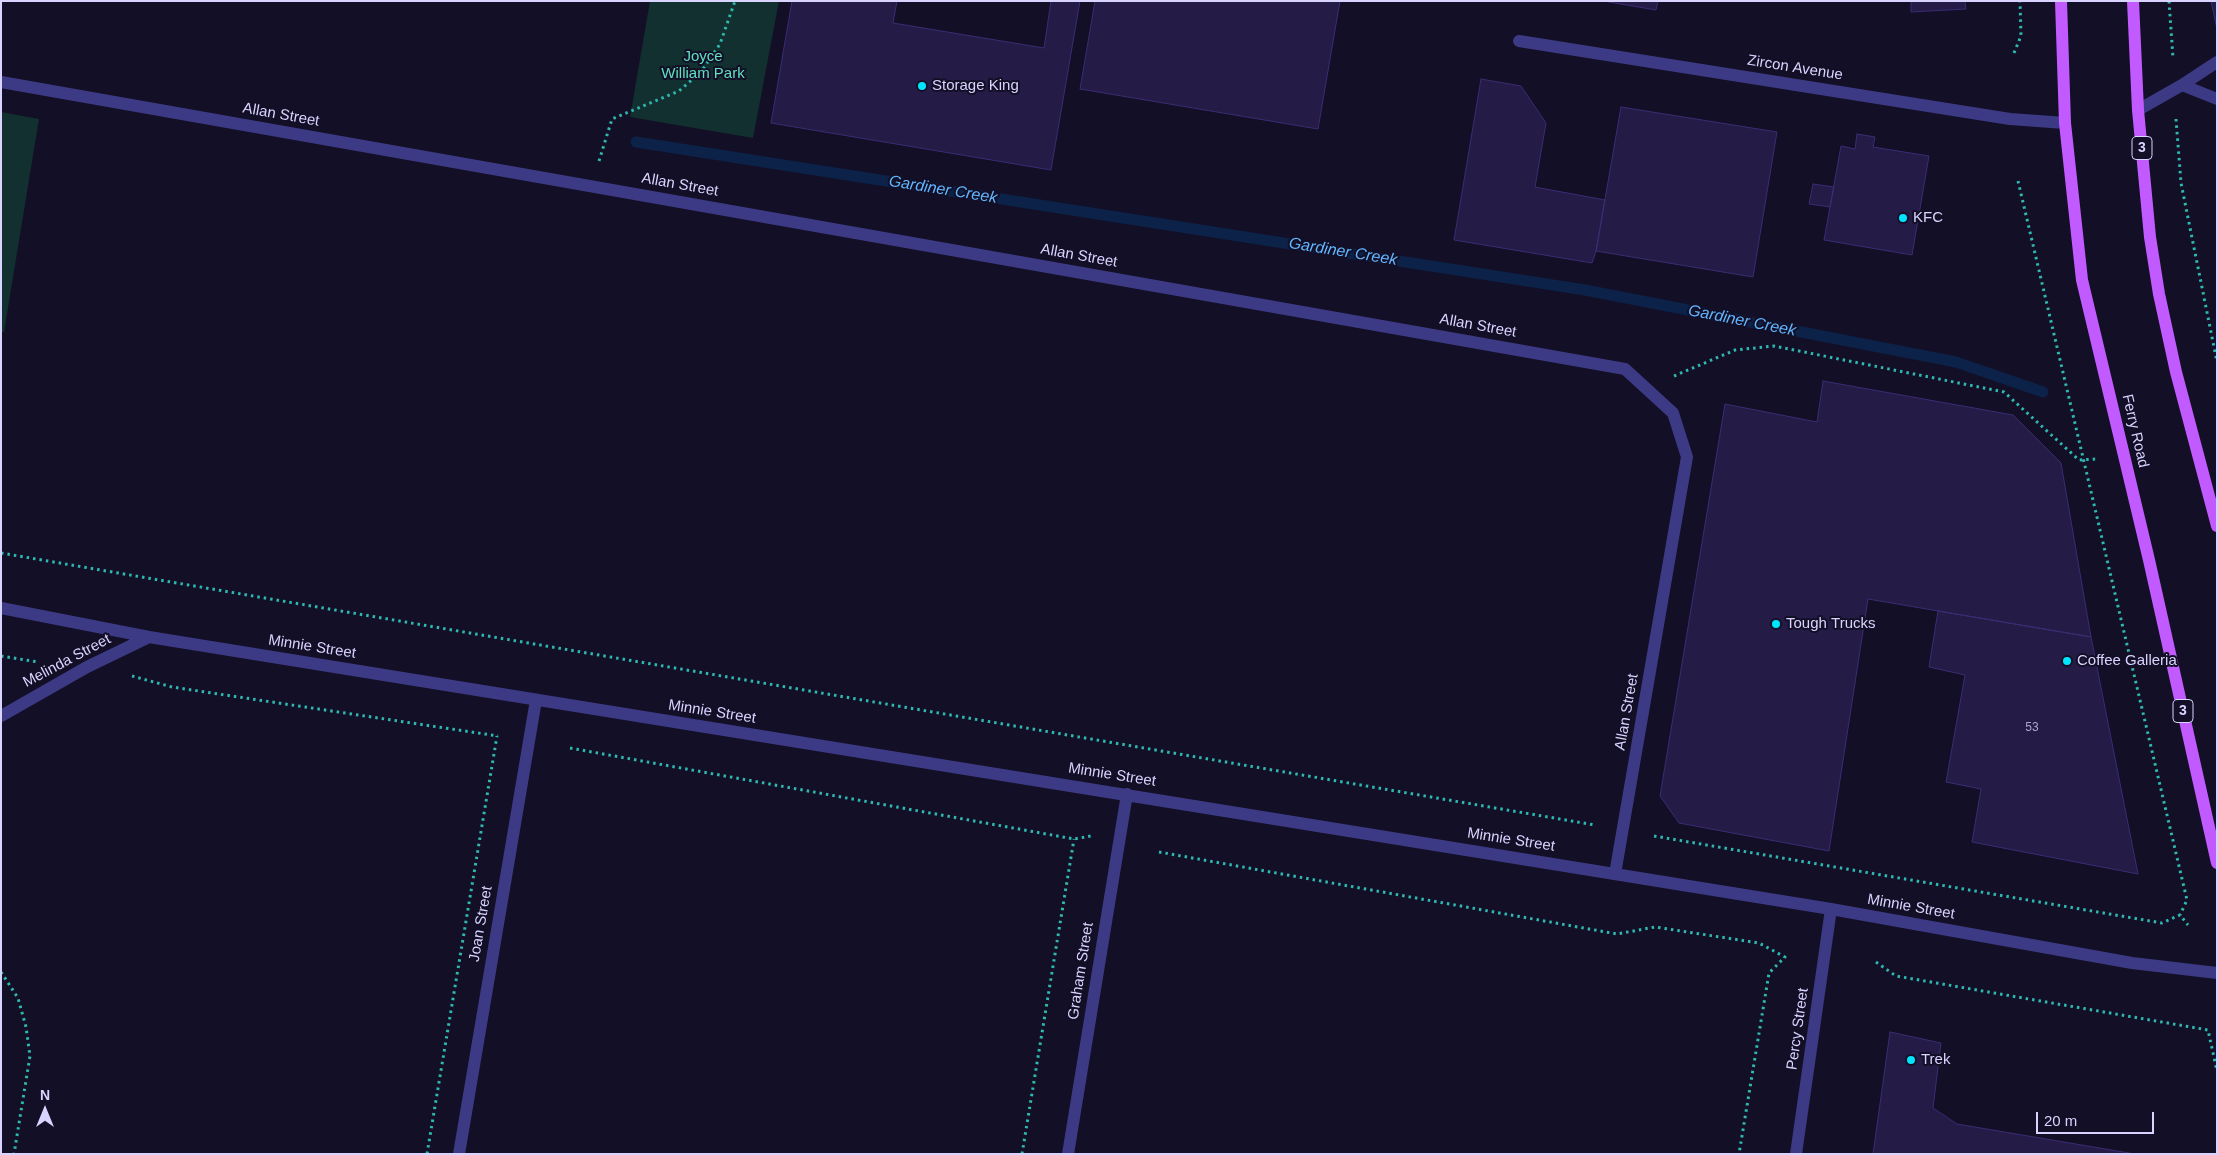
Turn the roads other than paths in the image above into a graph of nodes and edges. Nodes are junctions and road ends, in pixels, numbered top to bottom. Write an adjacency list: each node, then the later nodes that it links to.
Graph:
1 (2061, 1): 9 (main road, Ferry Road / 3)
2 (2133, 1): 8 (main road, 3)
3 (1519, 41): 9 (street, Zircon Avenue)
4 (2217, 62): 6 (street)
5 (1, 82): 17 (street, Allan Street)
6 (2178, 87): 7 (street); 8 (street)
7 (2217, 99)
8 (2138, 110): 10 (main road, 3)
9 (2065, 123): 16 (main road, Ferry Road / 3)
10 (2217, 526)
11 (1, 608): 12 (street, Minnie Street)
12 (149, 637): 13 (street, Minnie Street); 14 (street, Melinda Street)
13 (536, 700): 15 (street, Minnie Street); 20 (street, Joan Street)
14 (1, 716)
15 (1127, 794): 17 (street, Minnie Street); 21 (street, Graham Street)
16 (2217, 862)
17 (1615, 874): 18 (street, Minnie Street)
18 (1831, 909): 19 (street, Minnie Street); 22 (street, Percy Street)
19 (2217, 973)
20 (459, 1154)
21 (1068, 1154)
22 (1796, 1154)

